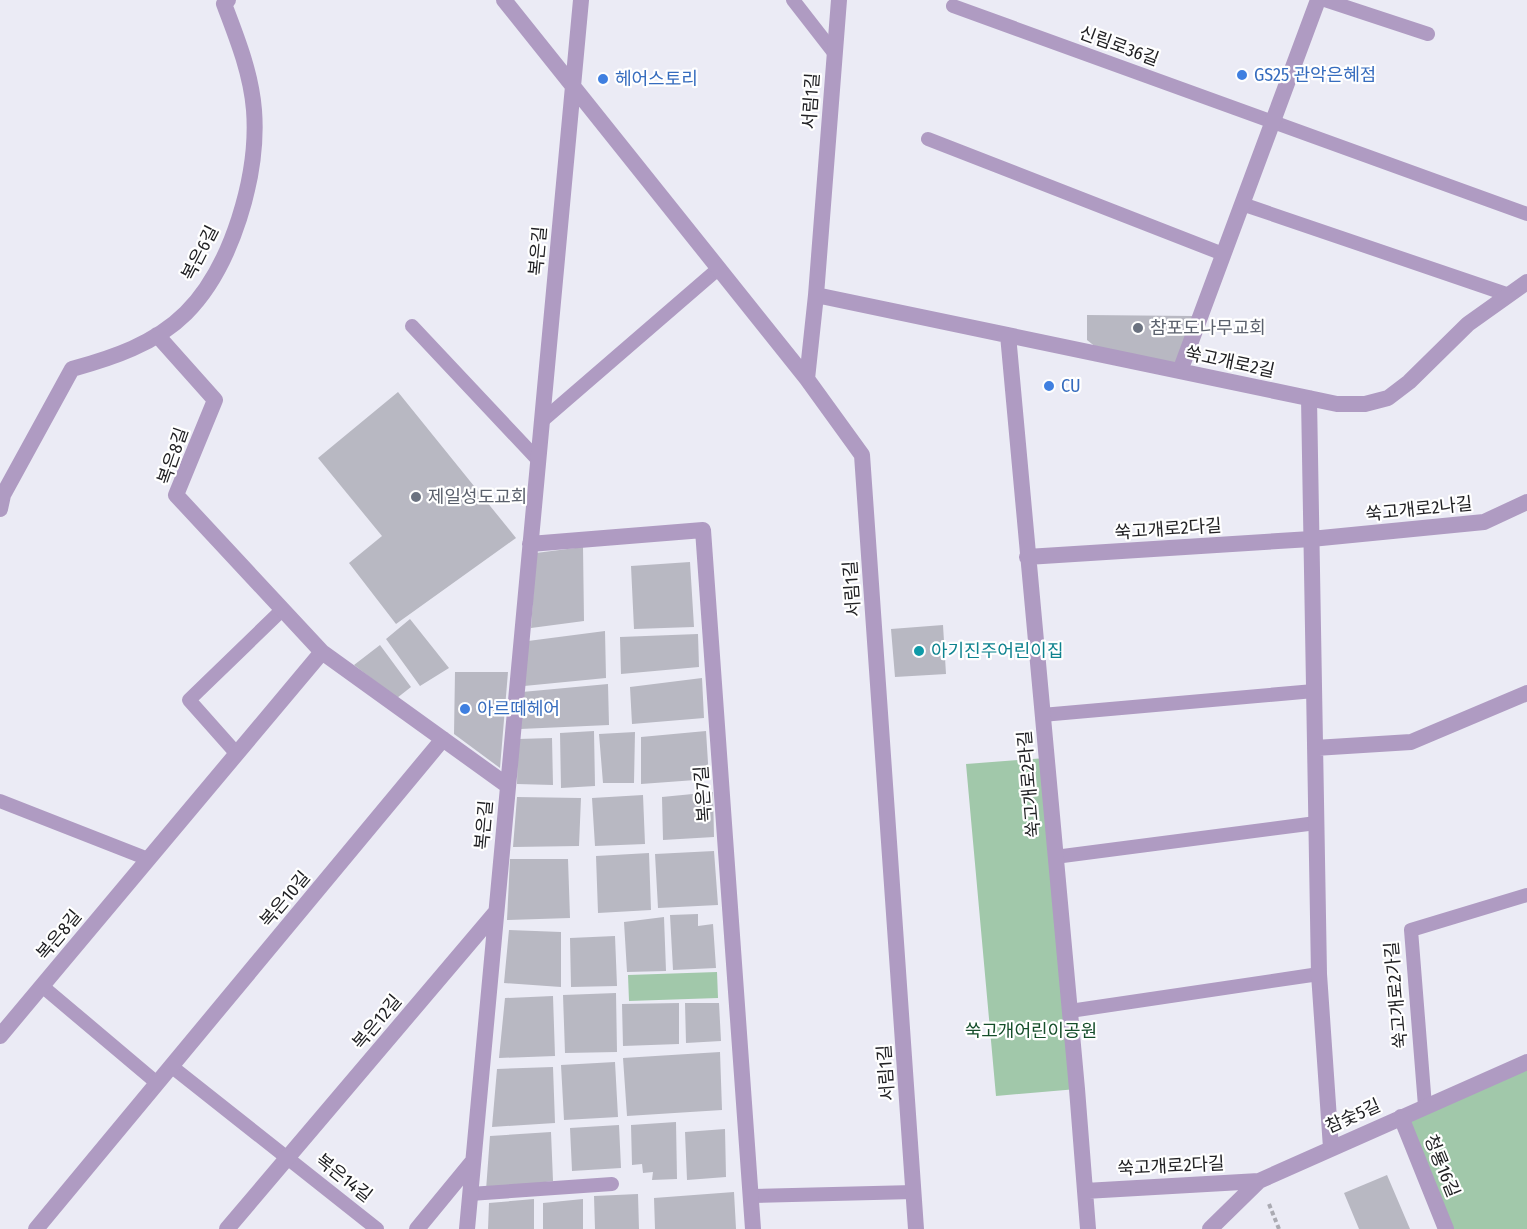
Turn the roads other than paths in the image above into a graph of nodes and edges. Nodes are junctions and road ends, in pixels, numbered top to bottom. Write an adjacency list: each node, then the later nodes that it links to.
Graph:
1 (228, 0): 22 (street, 복은6길)
2 (504, 0): 11 (street)
3 (580, 0): 11 (street, 복은길)
4 (793, 0): 10 (lane)
5 (839, 0): 10 (street, 서림1길)
6 (1318, 0): 12 (street)
7 (1325, 0): 9 (lane)
8 (953, 6): 12 (lane, 신림로36길)
9 (1428, 34)
10 (835, 54): 19 (street, 서림1길)
11 (573, 84): 17 (street); 27 (street, 복은길)
12 (1272, 122): 14 (street); 15 (lane, 신림로36길)
13 (928, 139): 16 (lane)
14 (1242, 204): 16 (street); 20 (lane)
15 (1527, 214)
16 (1223, 254): 24 (street)
17 (718, 269): 25 (street); 27 (lane)
18 (1527, 282): 20 (street, 쑥고개로2길)
19 (816, 295): 23 (street, 쑥고개로2길); 25 (street, 서림1길)
20 (1509, 295): 26 (street, 쑥고개로2길)
21 (412, 326): 28 (lane)
22 (157, 335): 29 (street, 복은6길); 34 (street, 복은8길)
23 (1008, 335): 24 (street, 쑥고개로2길); 33 (street, 쑥고개로2라길)
24 (1179, 371): 26 (street, 쑥고개로2길)
25 (807, 379): 64 (street, 서림1길)
26 (1309, 398): 31 (street)
27 (542, 421): 28 (street, 복은길)
28 (538, 460): 32 (street, 복은길)
29 (1, 500)
30 (1527, 502): 31 (street, 쑥고개로2나길)
31 (1311, 539): 33 (street, 쑥고개로2다길); 36 (street)
32 (530, 544): 42 (street, 복은길); 66 (street, 복은7길)
33 (1027, 557): 38 (street, 쑥고개로2라길)
34 (282, 610): 35 (street, 복은8길); 41 (lane)
35 (322, 652): 39 (street, 복은8길); 41 (street, 복은8길)
36 (1314, 691): 38 (lane); 40 (street)
37 (1527, 693): 40 (street)
38 (1042, 715): 45 (street, 쑥고개로2라길)
39 (442, 739): 42 (street, 복은8길); 54 (street, 복은10길)
40 (1315, 748): 44 (street)
41 (237, 754): 46 (street, 복은8길)
42 (508, 786): 48 (street, 복은길)
43 (0, 801): 46 (lane)
44 (1316, 823): 45 (lane); 49 (street)
45 (1055, 857): 51 (street, 쑥고개로2라길)
46 (148, 859): 50 (street, 복은8길)
47 (1527, 895): 56 (lane, 쑥고개로2가길)
48 (496, 912): 59 (street, 복은12길); 60 (street, 복은길)
49 (1319, 974): 51 (lane); 58 (street)
50 (42, 986): 52 (street, 복은8길); 55 (lane)
51 (1070, 1011): 63 (street, 쑥고개로2라길)
52 (0, 1036)
53 (1527, 1062): 56 (street, 참숯5길)
54 (171, 1066): 55 (street, 복은10길); 59 (lane)
55 (157, 1083): 67 (street, 복은10길)
56 (1425, 1106): 57 (street, 참숯5길)
57 (1401, 1117): 58 (street, 참숯5길); 76 (street, 청룡16길)
58 (1331, 1148): 61 (street, 참숯5길)
59 (287, 1158): 68 (street, 복은12길); 69 (lane, 복은14길)
60 (473, 1161): 65 (street, 복은길); 70 (street)
61 (1259, 1181): 63 (street, 쑥고개로2다길); 75 (street, 참숯5길)
62 (612, 1184): 65 (lane)
63 (1085, 1191): 74 (street, 쑥고개로2라길)
64 (914, 1192): 66 (lane); 73 (street, 서림1길)
65 (470, 1194): 71 (street, 복은길)
66 (750, 1196): 72 (street, 복은7길)
67 (36, 1229)
68 (226, 1229)
69 (377, 1229)
70 (417, 1229)
71 (467, 1229)
72 (753, 1229)
73 (916, 1229)
74 (1088, 1229)
75 (1210, 1229)
76 (1446, 1229)

